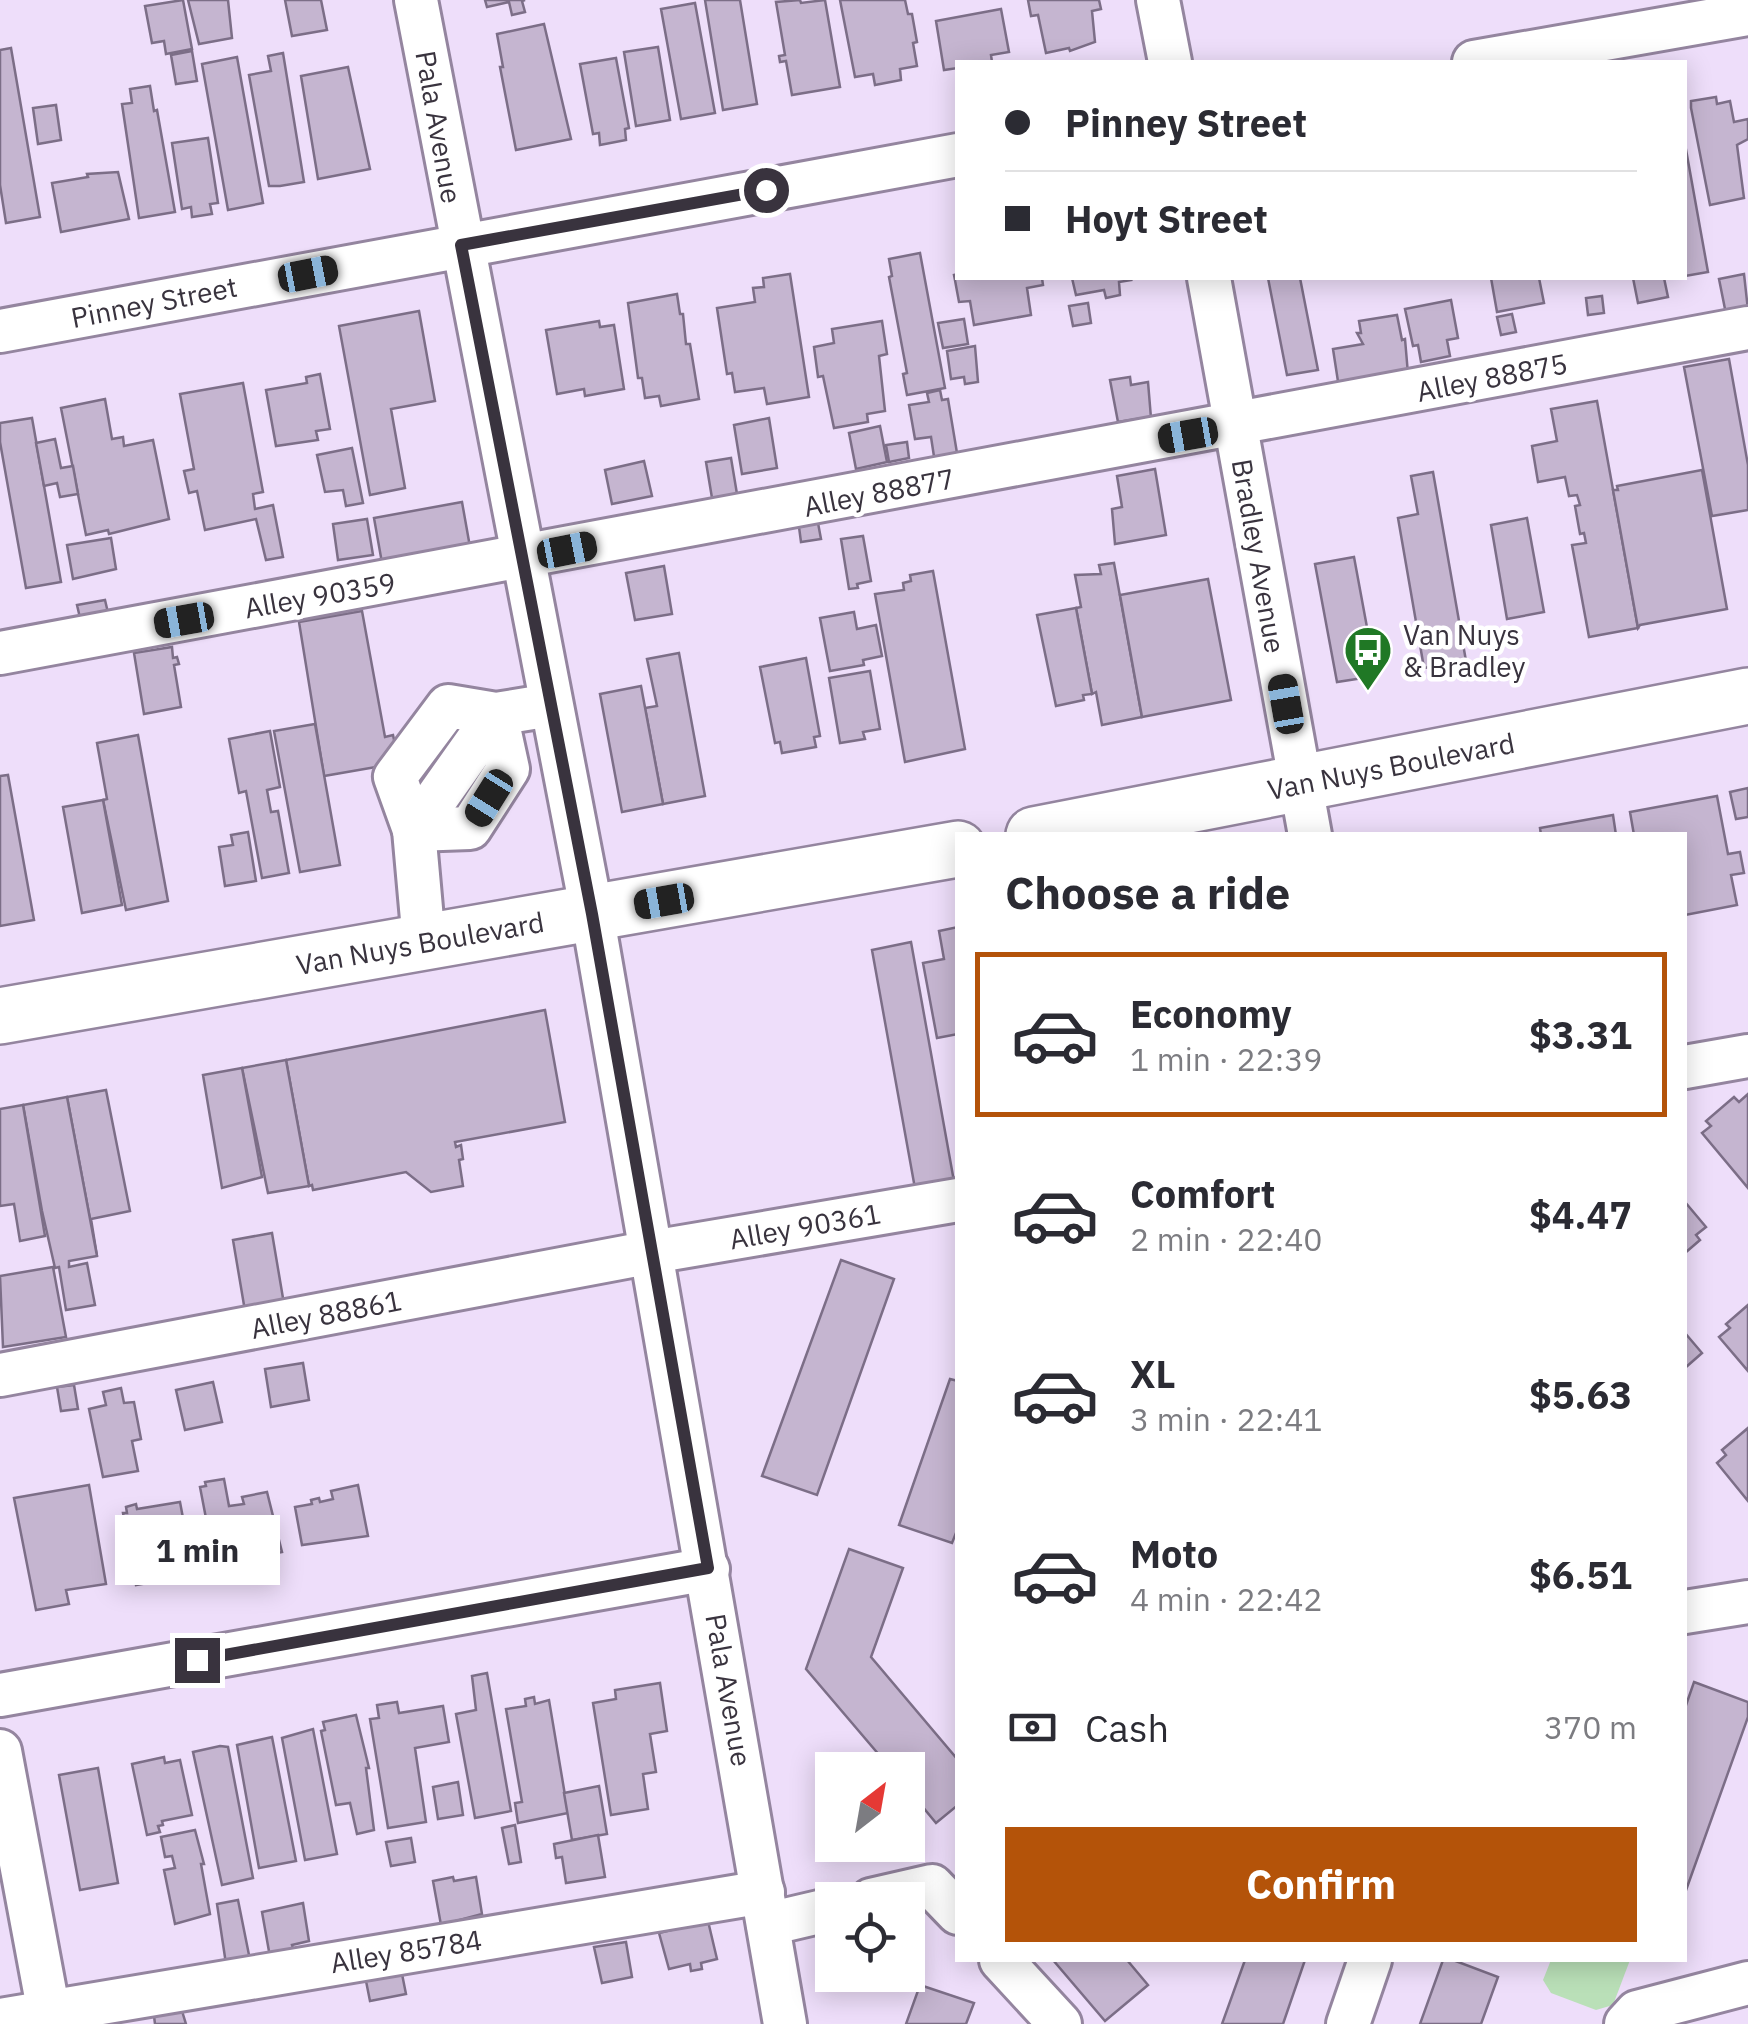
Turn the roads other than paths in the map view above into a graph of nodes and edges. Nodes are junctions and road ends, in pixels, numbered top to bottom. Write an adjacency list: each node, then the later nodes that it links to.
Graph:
1 (416, 0): 7 (street, Pala Avenue)
2 (1158, 0): 4 (street)
3 (1748, 14): 5 (street)
4 (1170, 60)
5 (1485, 60)
6 (955, 156): 7 (street, Pinney Street)
7 (461, 245): 10 (street, Pinney Street); 12 (street, Pala Avenue)
8 (1209, 280): 11 (street, Bradley Avenue)
9 (1748, 328): 11 (street, Alley 88875)
10 (0, 331)
11 (1236, 426): 12 (street, Alley 88877); 17 (street, Bradley Avenue)
12 (522, 558): 13 (street, Alley 90359); 15 (street, Pala Avenue)
13 (0, 654)
14 (1748, 696): 17 (main road, Van Nuys Boulevard)
15 (552, 704): 16 (street); 22 (street, Pala Avenue)
16 (496, 714): 19 (street); 19 (street)
17 (1305, 810): 18 (main road, Van Nuys Boulevard)
18 (1180, 822): 20 (main road, Van Nuys Boulevard)
19 (414, 830): 23 (street)
20 (1068, 832)
21 (955, 850): 22 (main road, Van Nuys Boulevard)
22 (592, 914): 23 (main road, Van Nuys Boulevard); 28 (street, Pala Avenue)
23 (424, 942): 24 (main road, Van Nuys Boulevard)
24 (0, 1016)
25 (1748, 1056): 26 (street)
26 (1687, 1067)
27 (955, 1201): 28 (street, Alley 90361)
28 (652, 1252): 29 (street, Alley 88861); 30 (street, Pala Avenue)
29 (0, 1375)
30 (708, 1568): 33 (street); 36 (street, Pala Avenue)
31 (1748, 1602): 32 (street)
32 (1687, 1612)
33 (0, 1695)
34 (0, 1751): 42 (street)
35 (925, 1888): 38 (street)
36 (766, 1908): 37 (street, Alley 85784); 42 (street, Alley 85784); 44 (street, Pala Avenue)
37 (815, 1909)
38 (955, 1910)
39 (1003, 1962): 45 (street)
40 (1369, 1962): 46 (street)
41 (1748, 1983): 47 (street)
42 (50, 2017): 43 (street, Alley 85784)
43 (0, 2020)
44 (785, 2024)
45 (1060, 2024)
46 (1348, 2024)
47 (1626, 2024)

